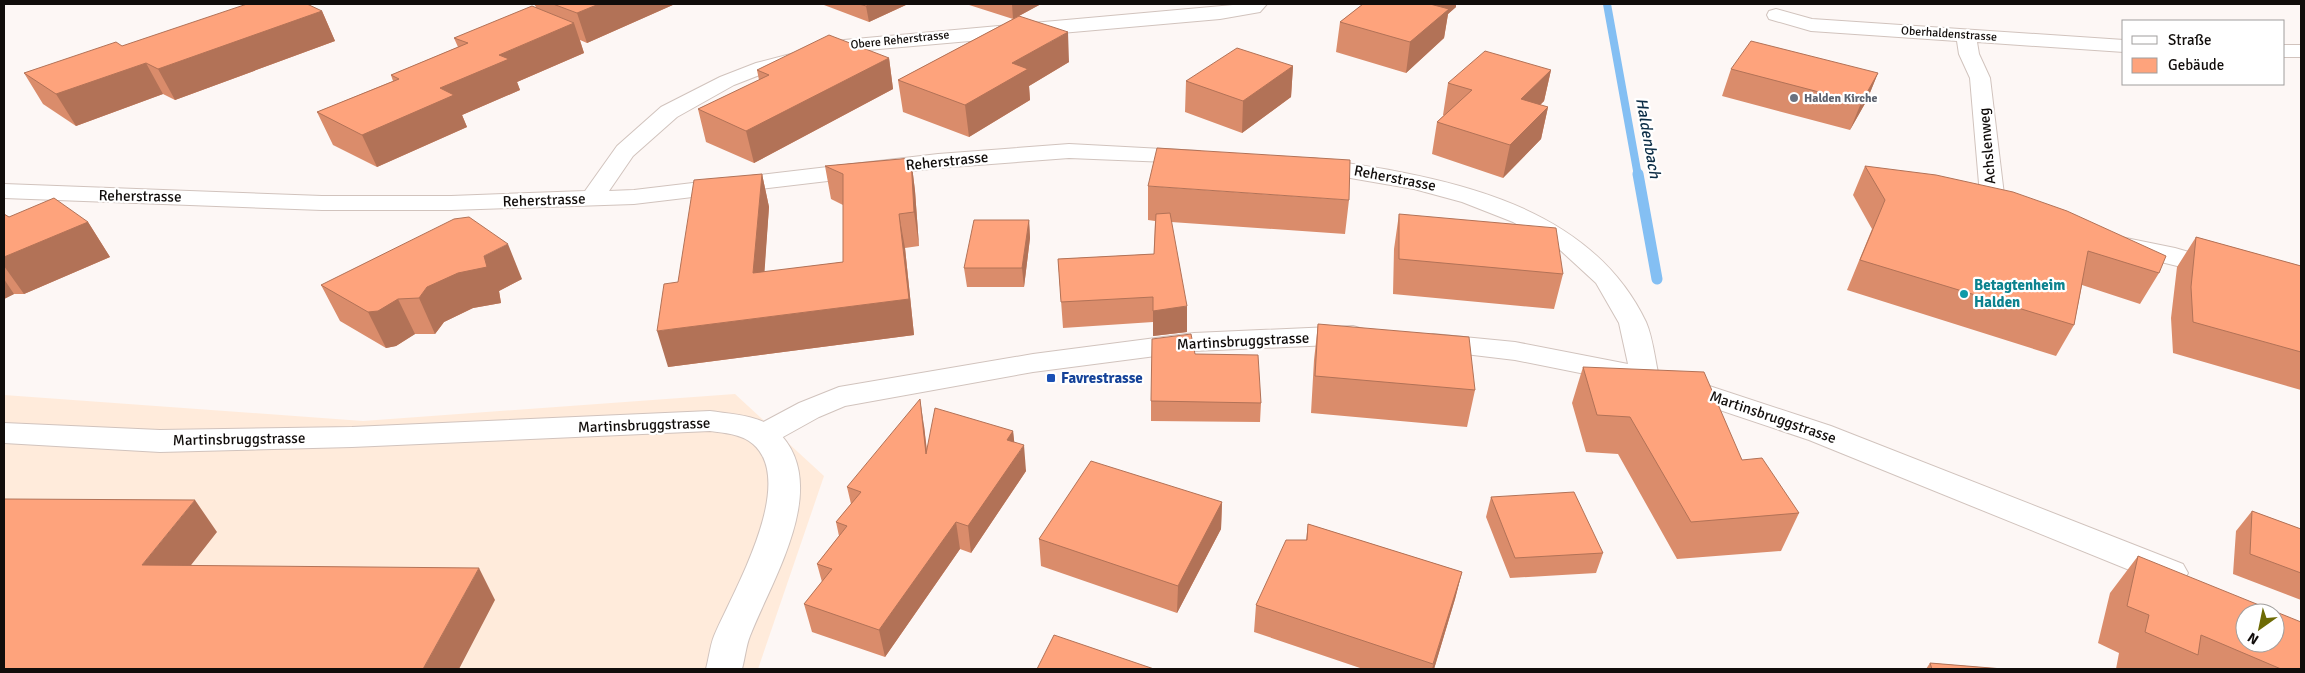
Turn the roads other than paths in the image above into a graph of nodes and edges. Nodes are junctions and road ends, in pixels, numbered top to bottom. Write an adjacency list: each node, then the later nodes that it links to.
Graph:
1 (1258, 4): 10 (street, Obere Reherstrasse)
2 (1776, 15): 3 (street, Oberhaldenstrasse)
3 (1966, 35): 4 (street, Oberhaldenstrasse); 11 (street, Achslenweg)
4 (2122, 46)
5 (2285, 51): 6 (street)
6 (2301, 51)
7 (1214, 157): 10 (street, Reherstrasse)
8 (1293, 163): 16 (street, Reherstrasse)
9 (4, 191): 10 (street, Reherstrasse)
10 (592, 198)
11 (2032, 224)
12 (2100, 242): 13 (street)
13 (2238, 274)
14 (1378, 338): 18 (street, Martinsbruggstrasse)
15 (1408, 341): 16 (street, Martinsbruggstrasse)
16 (1645, 377): 19 (street, Martinsbruggstrasse)
17 (4, 433): 18 (street, Martinsbruggstrasse)
18 (763, 435): 20 (street)
19 (2199, 584)
20 (724, 669)

